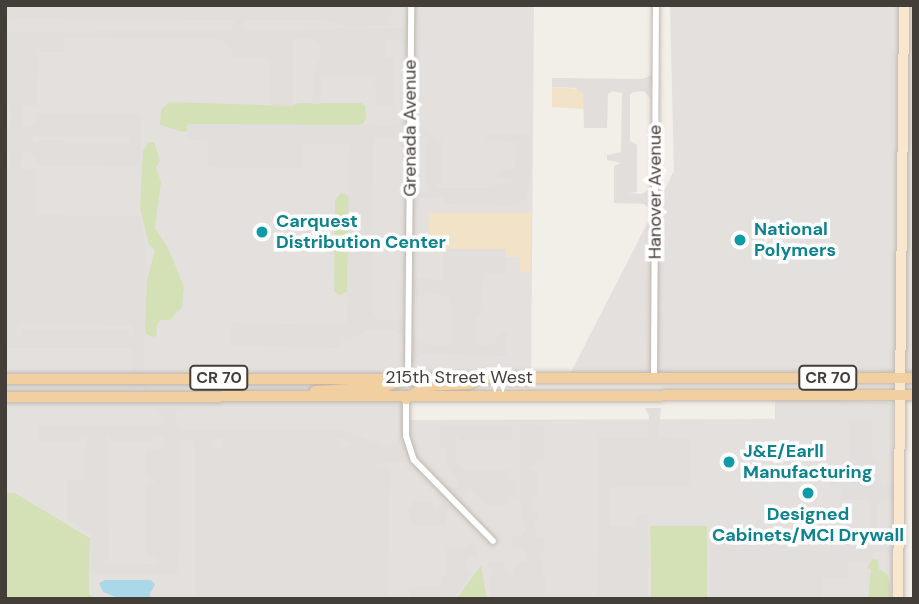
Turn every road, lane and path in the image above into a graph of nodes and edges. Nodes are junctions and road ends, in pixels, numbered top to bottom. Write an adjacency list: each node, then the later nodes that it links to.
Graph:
1 (411, 5): 4 (street, Grenada Avenue)
2 (656, 5): 9 (street, Hanover Avenue)
3 (904, 5): 6 (street)
4 (408, 377): 5 (main road, 215th Street West / CR 70); 8 (main road, 215th Street West / CR 70); 13 (main road)
5 (542, 377): 9 (main road, 215th Street West / CR 70); 14 (main road)
6 (901, 378): 7 (main road, 215th Street West / CR 70); 9 (main road, 215th Street West / CR 70); 10 (street)
7 (914, 378)
8 (5, 379)
9 (654, 379)
10 (900, 395): 11 (main road, 215th Street West / CR 70); 14 (main road, 215th Street West / CR 70); 16 (street)
11 (914, 395)
12 (5, 397): 13 (main road, 215th Street West / CR 70)
13 (289, 398): 14 (main road, 215th Street West / CR 70)
14 (406, 398): 15 (street)
15 (494, 541)
16 (898, 599)

